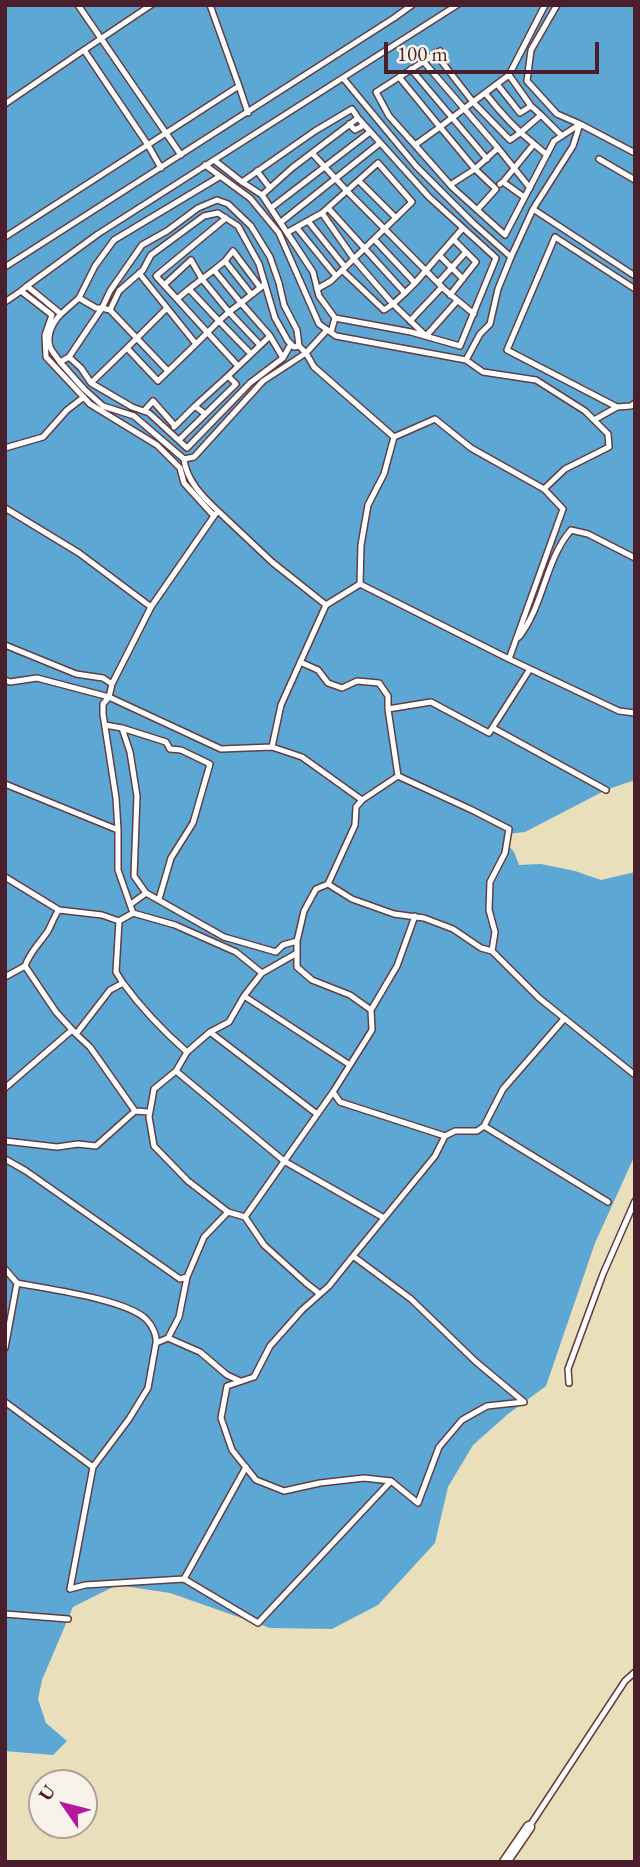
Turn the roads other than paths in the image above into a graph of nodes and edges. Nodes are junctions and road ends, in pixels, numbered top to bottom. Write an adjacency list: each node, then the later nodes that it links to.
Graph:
1 (78, 5): 8 (lane)
2 (151, 5): 8 (lane)
3 (209, 5): 16 (lane)
4 (412, 5): 22 (lane)
5 (457, 5): 14 (lane)
6 (544, 5): 12 (lane)
7 (556, 5): 29 (lane)
8 (102, 38): 9 (lane); 34 (lane)
9 (84, 50): 19 (lane); 38 (lane)
10 (423, 61): 11 (lane); 18 (lane); 21 (lane)
11 (411, 69): 13 (lane); 26 (lane)
12 (509, 75): 15 (lane); 20 (lane)
13 (399, 77): 31 (lane); 39 (lane)
14 (343, 78): 47 (lane); 90 (lane)
15 (497, 84): 17 (lane); 20 (lane)
16 (239, 86): 22 (lane); 34 (lane)
17 (485, 93): 18 (lane); 23 (lane)
18 (473, 103): 21 (lane); 27 (lane)
19 (5, 104)
20 (531, 106): 24 (lane)
21 (463, 110): 26 (lane); 40 (lane)
22 (248, 113): 43 (lane)
23 (502, 114): 27 (lane); 33 (lane)
24 (541, 115): 33 (lane); 35 (lane)
25 (358, 118): 28 (lane); 30 (lane); 53 (lane)
26 (453, 118): 31 (lane); 45 (lane)
27 (490, 121): 33 (lane)
28 (349, 124): 30 (lane); 41 (lane)
29 (580, 124): 35 (lane); 42 (lane); 71 (lane)
30 (364, 125): 32 (lane)
31 (440, 127): 39 (lane); 52 (lane)
32 (370, 132): 36 (lane); 49 (lane)
33 (520, 133): 37 (lane)
34 (166, 134): 38 (lane); 43 (lane)
35 (562, 136): 44 (lane)
36 (380, 143): 55 (lane); 79 (lane)
37 (534, 144): 44 (lane); 51 (lane)
38 (148, 145): 50 (lane); 82 (lane)
39 (415, 145): 60 (lane)
40 (498, 148): 45 (lane); 51 (lane)
41 (312, 153): 49 (lane); 62 (lane)
42 (635, 153)
43 (181, 155): 50 (lane)
44 (547, 155): 63 (lane)
45 (487, 159): 52 (lane)
46 (599, 159): 56 (lane)
47 (214, 160): 48 (lane); 58 (lane)
48 (205, 165): 54 (lane); 107 (lane)
49 (326, 167): 55 (lane); 61 (lane)
50 (161, 168): 93 (lane)
51 (514, 168): 59 (lane); 63 (lane)
52 (475, 169): 60 (lane); 64 (lane)
53 (257, 171): 58 (lane); 62 (lane)
54 (219, 177): 115 (lane); 130 (lane)
55 (335, 178): 65 (lane); 68 (lane)
56 (635, 180)
57 (359, 181): 65 (lane); 75 (lane); 75 (lane)
58 (242, 182): 66 (lane)
59 (503, 182): 64 (lane); 67 (lane)
60 (450, 184): 72 (lane)
61 (301, 186): 68 (lane); 69 (lane)
62 (270, 188): 66 (lane)
63 (530, 188): 67 (lane)
64 (496, 189): 72 (lane)
65 (348, 191): 70 (lane); 80 (lane)
66 (262, 195): 69 (lane)
67 (524, 197): 72 (lane)
68 (311, 198): 77 (lane)
69 (271, 208): 77 (lane)
70 (328, 208): 73 (lane); 86 (lane)
71 (533, 209): 90 (lane); 99 (lane)
72 (477, 210)
73 (322, 213): 76 (lane); 91 (lane)
74 (226, 218): 83 (lane); 98 (lane); 104 (lane)
75 (396, 218): 80 (lane)
76 (308, 221): 78 (lane); 95 (lane)
77 (281, 222): 81 (lane)
78 (296, 228): 81 (lane); 100 (lane)
79 (463, 228): 85 (lane); 126 (lane)
80 (384, 229): 84 (lane); 97 (lane)
81 (288, 232): 109 (lane)
82 (5, 237)
83 (244, 238): 87 (lane); 105 (lane)
84 (374, 239): 86 (lane); 103 (lane)
85 (453, 239): 88 (lane); 89 (lane)
86 (364, 249): 91 (lane); 112 (lane)
87 (233, 251): 92 (lane); 105 (lane)
88 (466, 252): 94 (lane); 102 (lane)
89 (439, 255): 94 (lane); 97 (lane)
90 (511, 257): 144 (lane)
91 (354, 259): 95 (lane); 120 (lane)
92 (225, 261): 96 (lane); 113 (lane)
93 (5, 267)
94 (451, 268): 102 (lane); 106 (lane)
95 (344, 269): 100 (lane); 120 (lane)
96 (214, 270): 101 (lane); 119 (lane)
97 (425, 270): 103 (lane); 106 (lane)
98 (139, 273): 122 (lane); 123 (lane)
99 (635, 275)
100 (336, 276): 109 (lane)
101 (202, 279): 104 (lane); 108 (lane); 124 (lane)
102 (463, 279): 114 (lane)
103 (415, 283): 112 (lane)
104 (164, 285): 116 (lane)
105 (262, 285): 113 (lane); 136 (lane)
106 (440, 285): 114 (lane); 129 (lane)
107 (27, 286): 111 (lane); 125 (lane)
108 (189, 289): 116 (lane); 128 (lane)
109 (317, 289): 127 (lane)
110 (635, 289): 153 (lane)
111 (21, 291): 118 (lane); 150 (lane)
112 (404, 293): 120 (lane)
113 (251, 294): 119 (lane)
114 (450, 295): 117 (lane)
115 (79, 298): 121 (lane); 125 (lane)
116 (177, 299): 131 (lane)
117 (457, 301): 126 (lane); 133 (lane)
118 (5, 302)
119 (241, 303): 124 (lane); 132 (lane)
120 (393, 304): 129 (lane)
121 (102, 308): 123 (lane); 138 (lane); 142 (lane)
122 (167, 308): 134 (lane); 135 (lane)
123 (110, 310): 134 (lane)
124 (229, 312): 128 (lane); 137 (lane)
125 (61, 314): 145 (lane)
126 (474, 314): 133 (lane)
127 (335, 318): 130 (lane); 133 (lane)
128 (219, 321): 131 (lane); 141 (lane)
129 (410, 321): 133 (lane)
130 (329, 331): 140 (lane); 144 (lane)
131 (208, 333): 135 (lane); 146 (lane)
132 (270, 336): 137 (lane); 143 (lane)
133 (426, 336)
134 (136, 338): 139 (lane); 147 (lane)
135 (196, 344): 147 (lane)
136 (291, 344): 138 (lane); 143 (lane)
137 (260, 345): 141 (lane)
138 (299, 346): 140 (lane)
139 (127, 348): 147 (lane); 149 (lane)
140 (306, 353): 159 (lane); 162 (lane)
141 (251, 354): 146 (lane)
142 (69, 356): 145 (lane); 149 (lane)
143 (283, 358): 160 (lane)
144 (466, 360): 156 (lane)
145 (61, 362): 162 (lane)
146 (238, 366): 148 (lane)
147 (168, 371)
148 (228, 376): 152 (lane); 155 (lane)
149 (90, 383): 154 (lane)
150 (84, 397): 161 (lane); 165 (lane)
151 (635, 403): 153 (lane)
152 (195, 406): 155 (lane); 157 (lane)
153 (617, 407): 156 (lane)
154 (144, 411): 157 (lane); 158 (lane)
155 (205, 414): 160 (lane)
156 (594, 421): 163 (lane)
157 (175, 426): 158 (lane)
158 (170, 432): 160 (lane)
159 (394, 437): 163 (lane); 167 (lane)
160 (179, 440)
161 (5, 448)
162 (184, 459): 165 (lane)
163 (544, 489): 170 (lane)
164 (5, 508): 169 (lane)
165 (216, 513): 168 (lane); 169 (lane)
166 (635, 558): 170 (lane)
167 (360, 584): 168 (lane); 172 (lane)
168 (326, 605): 173 (lane)
169 (151, 607): 176 (lane)
170 (515, 643): 172 (lane)
171 (5, 646): 176 (lane)
172 (509, 659): 174 (lane)
173 (300, 662): 178 (lane); 183 (lane)
174 (530, 669): 179 (lane); 182 (lane)
175 (7, 683): 177 (lane)
176 (112, 684): 177 (lane)
177 (109, 697): 180 (lane); 183 (lane)
178 (388, 709): 182 (lane); 184 (lane)
179 (635, 713)
180 (105, 725): 181 (lane); 188 (lane)
181 (122, 728): 191 (lane); 192 (lane)
182 (493, 728): 186 (lane)
183 (272, 747): 187 (lane)
184 (398, 776): 187 (lane); 199 (lane)
185 (5, 784): 188 (lane)
186 (606, 790)
187 (362, 800): 190 (lane)
188 (118, 830): 193 (lane)
189 (5, 877): 194 (lane)
190 (328, 884): 196 (lane); 198 (lane)
191 (146, 893): 192 (lane); 193 (lane)
192 (159, 899): 198 (lane)
193 (131, 904): 195 (lane)
194 (59, 910): 197 (lane); 201 (lane)
195 (133, 913): 197 (lane); 202 (lane)
196 (415, 916): 199 (lane); 206 (lane)
197 (119, 921): 204 (lane)
198 (297, 941): 200 (lane)
199 (492, 951): 207 (lane)
200 (297, 953): 202 (lane); 206 (lane)
201 (25, 966): 203 (lane); 209 (lane)
202 (262, 973): 205 (lane)
203 (5, 977)
204 (123, 983): 209 (lane); 210 (lane)
205 (244, 996): 208 (lane); 211 (lane)
206 (371, 1010): 211 (lane)
207 (564, 1019): 213 (lane); 219 (lane)
208 (210, 1031): 210 (lane); 218 (lane)
209 (74, 1032): 214 (lane); 216 (lane)
210 (187, 1052): 212 (lane)
211 (349, 1065): 215 (lane)
212 (176, 1071): 217 (lane); 223 (lane)
213 (635, 1075)
214 (5, 1088)
215 (332, 1092): 218 (lane); 220 (lane)
216 (135, 1111): 217 (lane); 221 (lane)
217 (149, 1112): 226 (lane)
218 (317, 1114): 223 (lane)
219 (484, 1126): 220 (lane); 225 (lane)
220 (445, 1136): 228 (lane)
221 (5, 1141)
222 (5, 1159): 231 (lane)
223 (284, 1161): 227 (lane); 228 (lane)
224 (635, 1201): 238 (lane)
225 (608, 1202)
226 (228, 1212): 227 (lane); 231 (lane)
227 (245, 1217): 233 (lane)
228 (384, 1217): 229 (lane)
229 (353, 1256): 233 (lane); 242 (lane)
230 (5, 1269): 232 (lane)
231 (187, 1277): 234 (lane)
232 (18, 1283): 235 (lane); 236 (lane)
233 (320, 1294): 237 (lane)
234 (168, 1338): 235 (lane); 237 (lane)
235 (156, 1343): 240 (lane)
236 (5, 1348)
237 (240, 1381): 241 (lane)
238 (569, 1383)
239 (5, 1402): 240 (lane)
240 (93, 1467): 243 (lane)
241 (246, 1467): 242 (lane); 243 (lane)
242 (391, 1481): 243 (lane)
243 (184, 1579)
244 (5, 1614): 245 (lane)
245 (68, 1619)
246 (635, 1672): 247 (lane)
247 (529, 1827): 248 (street)
248 (505, 1862)

